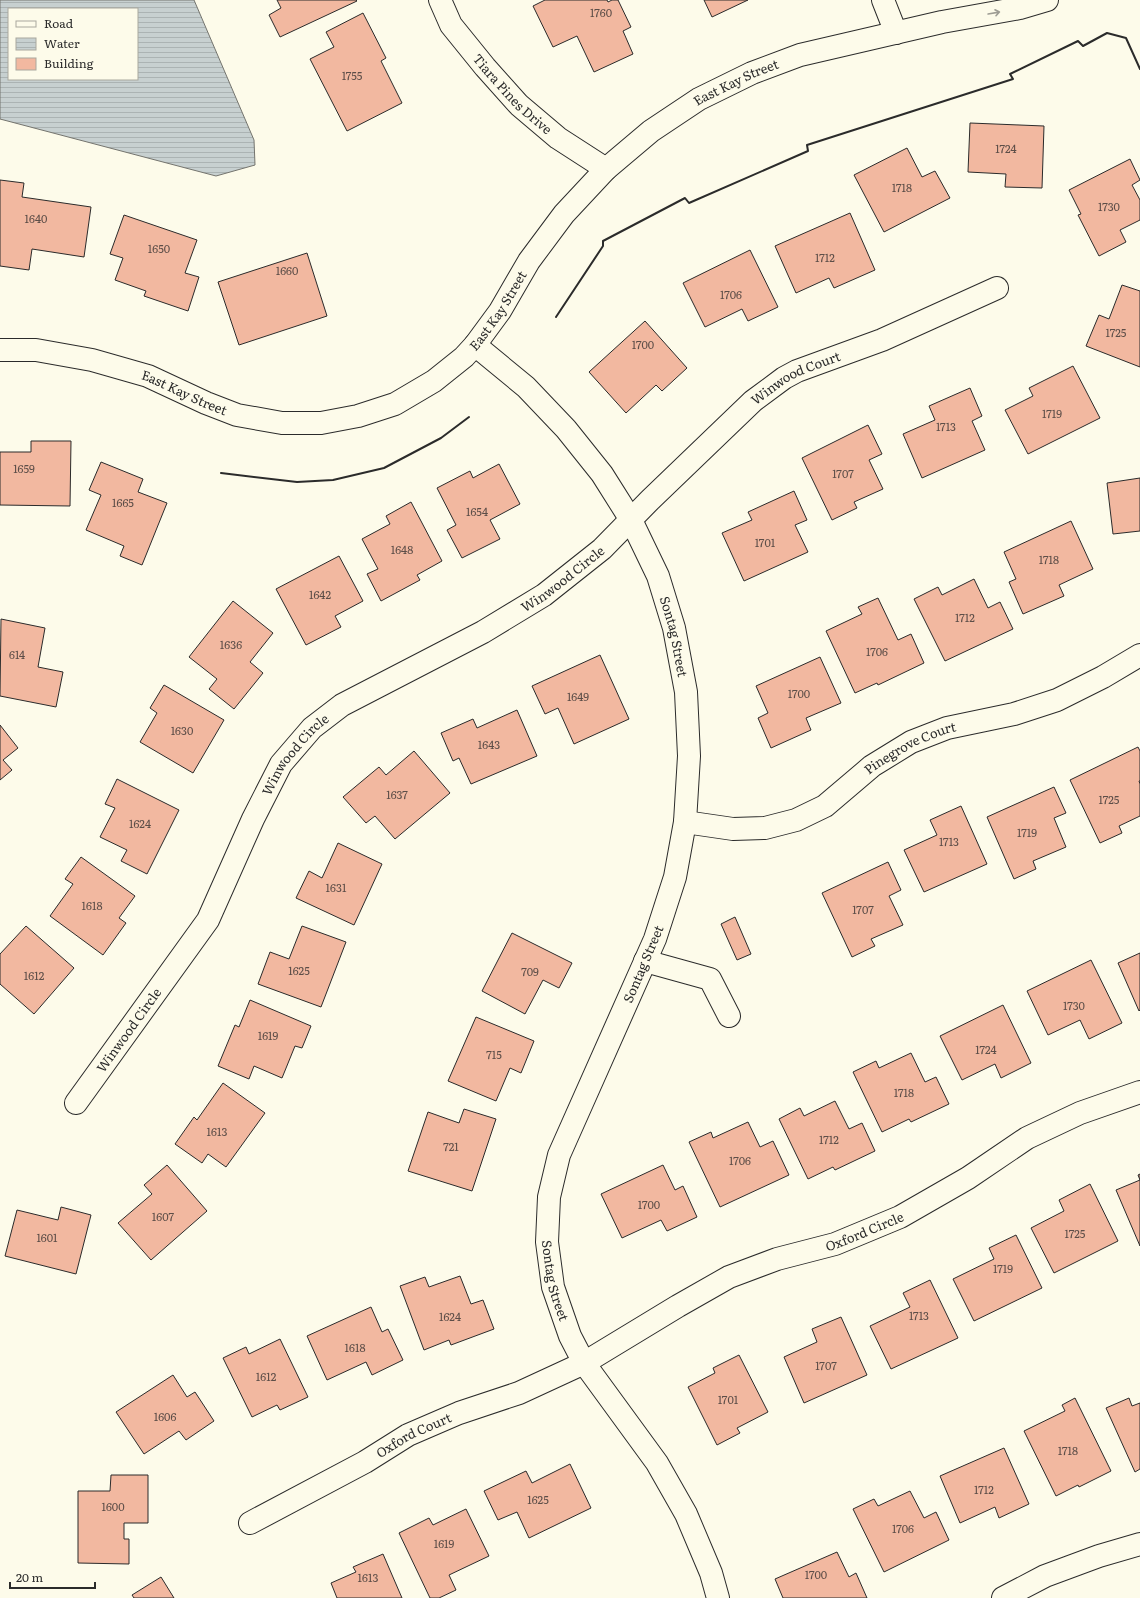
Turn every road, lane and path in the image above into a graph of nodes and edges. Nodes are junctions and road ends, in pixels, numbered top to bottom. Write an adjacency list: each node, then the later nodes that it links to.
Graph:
1 (440, 0): 7 (street, Tiara Pines Drive)
2 (883, 0): 6 (street)
3 (983, 0): 5 (street, East Kay Street)
4 (1047, 0): 5 (street, East Kay Street, one-way to 4)
5 (942, 22): 6 (street, East Kay Street)
6 (896, 34): 7 (street, East Kay Street)
7 (606, 169): 9 (street, East Kay Street)
8 (997, 288): 11 (street, Winwood Court)
9 (475, 345): 10 (street, East Kay Street); 11 (street, Sontag Street)
10 (0, 350)
11 (631, 520): 13 (street, Sontag Street); 17 (street, Winwood Circle)
12 (1140, 655): 13 (street, Pinegrove Court)
13 (685, 822): 14 (street, Sontag Street)
14 (645, 961): 15 (street); 18 (street, Sontag Street)
15 (729, 1016)
16 (1140, 1092): 18 (street, Oxford Circle)
17 (76, 1103)
18 (584, 1363): 19 (street, Oxford Court); 21 (street, Sontag Street)
19 (250, 1523)
20 (1140, 1544): 22 (street)
21 (718, 1598)
22 (1003, 1598)

